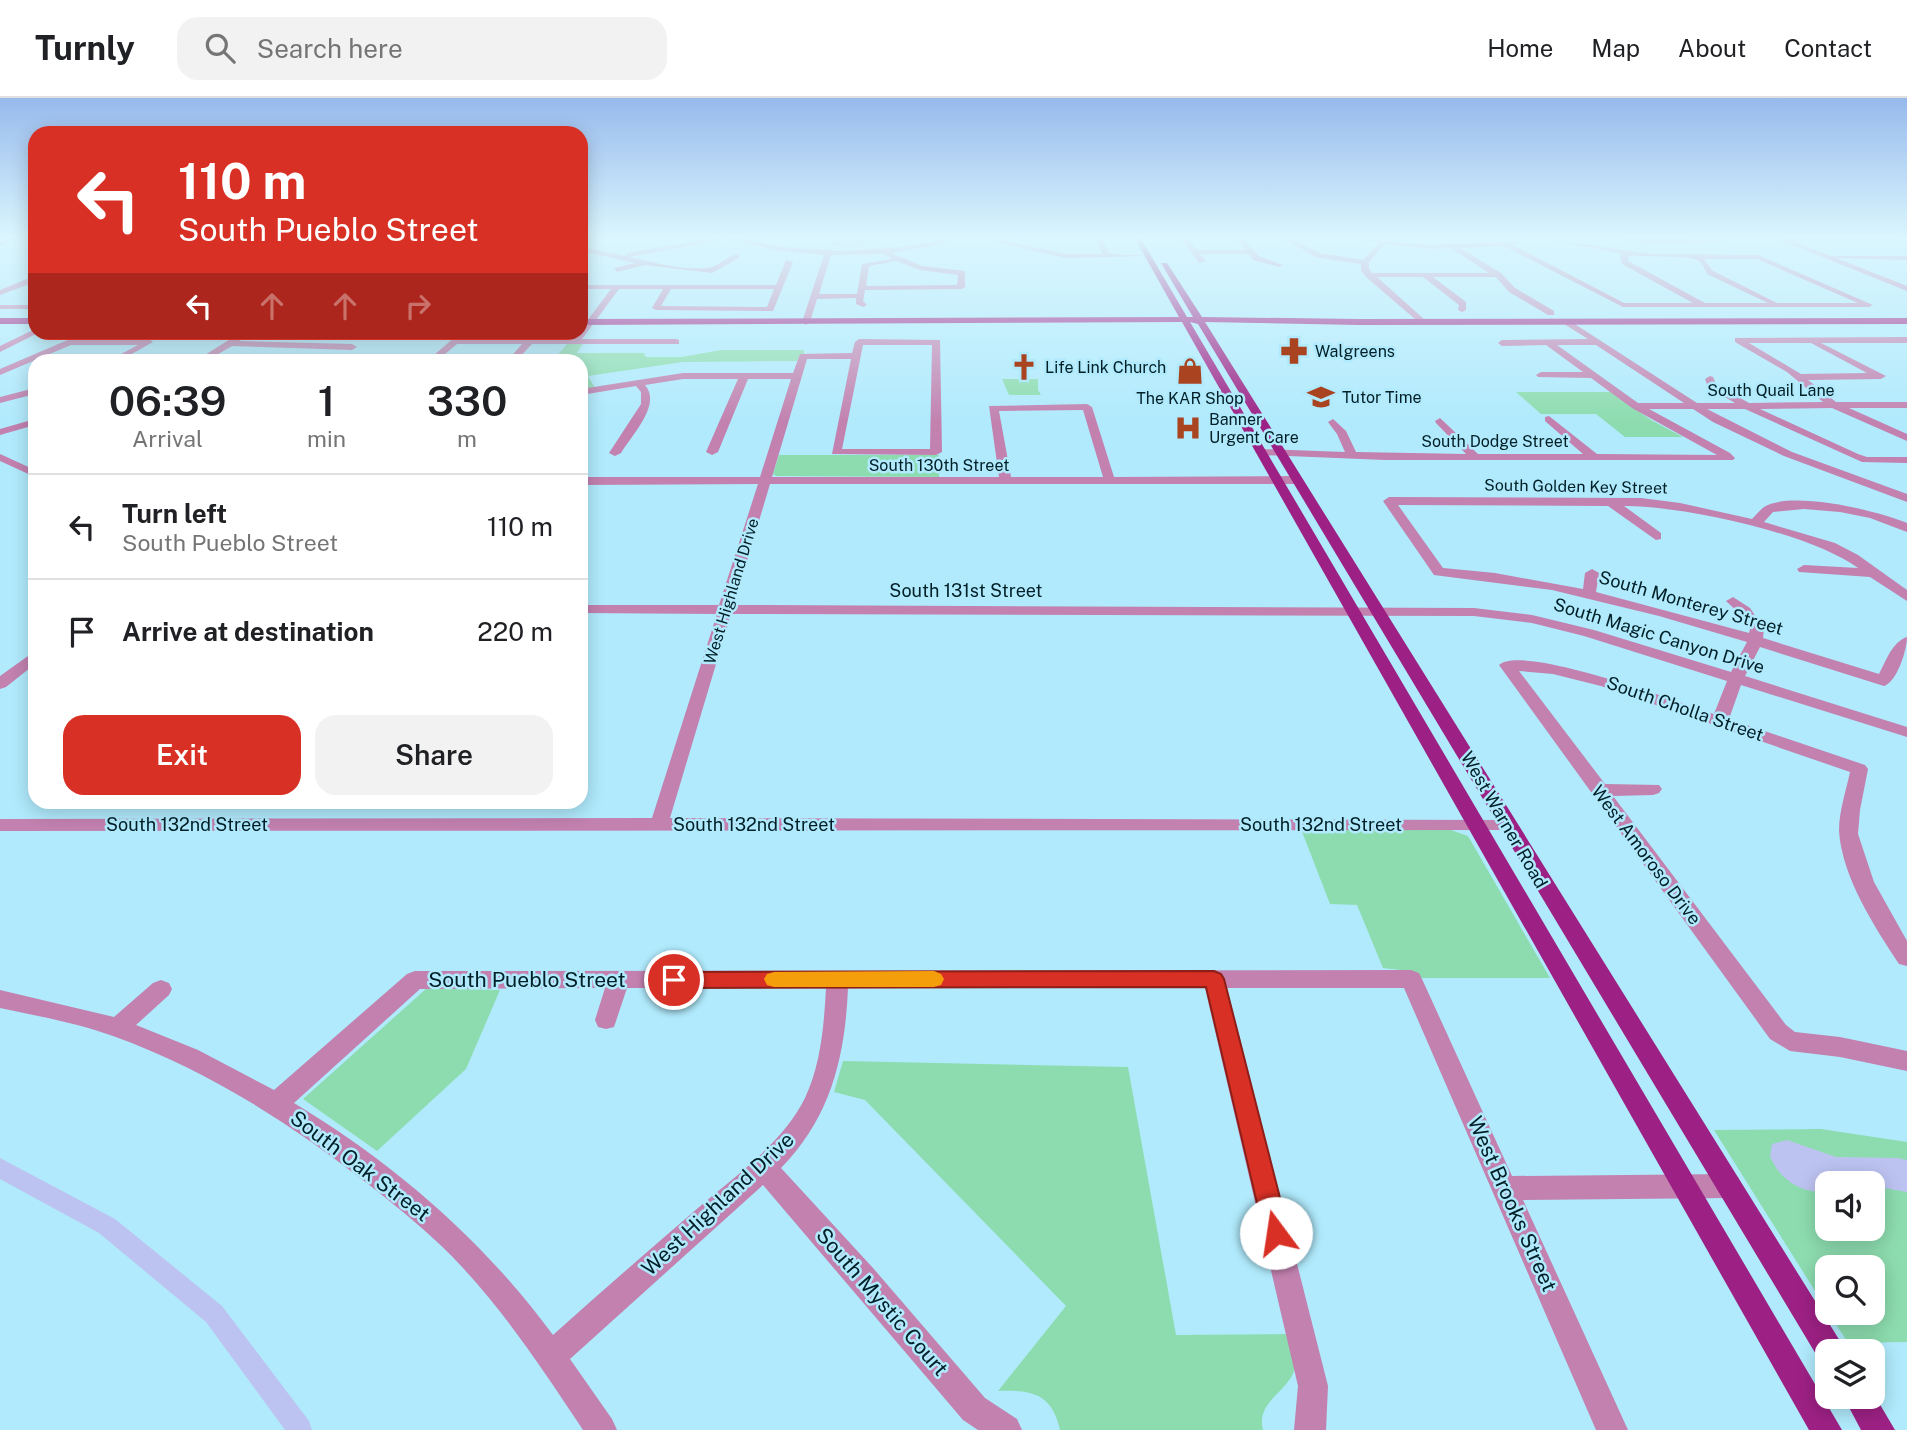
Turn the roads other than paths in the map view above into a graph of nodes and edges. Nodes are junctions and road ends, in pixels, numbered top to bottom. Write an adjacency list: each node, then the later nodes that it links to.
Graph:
1 (605, 299): 20 (street)
2 (661, 299): 3 (street)
3 (774, 299)
4 (813, 299): 26 (street)
5 (1171, 299): 28 (main road, West Warner Road)
6 (1186, 299): 29 (main road, West Warner Road)
7 (1396, 299): 30 (street)
8 (1457, 299): 18 (street)
9 (1527, 299): 19 (street)
10 (1612, 299): 14 (street)
11 (1695, 299): 14 (street)
12 (1766, 299): 15 (street)
13 (1855, 299): 15 (street)
14 (1706, 305): 15 (street)
15 (1779, 305)
16 (0, 307): 17 (street)
17 (28, 307)
18 (1462, 310)
19 (1550, 313)
20 (588, 319)
21 (1842, 321): 22 (main road); 31 (main road); 37 (street)
22 (1907, 321)
23 (0, 322): 24 (main road)
24 (28, 322)
25 (588, 322): 26 (main road)
26 (806, 322): 27 (main road)
27 (901, 322): 28 (main road); 43 (street)
28 (1184, 322): 29 (main road); 71 (main road, West Warner Road)
29 (1200, 322): 30 (main road); 70 (main road, West Warner Road)
30 (1422, 322): 31 (main road)
31 (1567, 322): 45 (street)
32 (28, 336): 41 (street)
33 (235, 340): 46 (street)
34 (531, 340): 35 (street); 39 (street); 57 (street)
35 (576, 340): 42 (street)
36 (1810, 340): 37 (street); 65 (street); 65 (street)
37 (1882, 340): 38 (street); 51 (street)
38 (1907, 340)
39 (455, 341): 56 (street)
40 (0, 342): 41 (street)
41 (16, 342): 50 (street)
42 (677, 342)
43 (898, 342): 58 (street); 58 (street)
44 (1547, 342): 45 (street); 47 (street); 62 (street)
45 (1597, 342): 73 (street)
46 (230, 343): 48 (street); 54 (street)
47 (1502, 343)
48 (313, 346): 49 (street); 55 (street)
49 (352, 347)
50 (0, 349)
51 (1907, 352)
52 (41, 354): 53 (street)
53 (126, 354)
54 (212, 354)
55 (302, 354)
56 (440, 354)
57 (518, 354)
58 (856, 356): 64 (street, West Highland Drive)
59 (28, 359): 60 (street)
60 (2, 370)
61 (1541, 375): 62 (street)
62 (1593, 375): 77 (street)
63 (744, 376): 64 (street); 67 (street); 84 (street)
64 (797, 376): 99 (street, West Highland Drive)
65 (1799, 377): 75 (street)
66 (1710, 379): 74 (street)
67 (638, 383): 68 (street); 86 (street)
68 (588, 391)
69 (28, 393): 72 (street)
70 (1246, 397): 71 (main road); 87 (main road, West Warner Road)
71 (1229, 398): 85 (main road, West Warner Road)
72 (0, 400)
73 (1692, 405): 74 (street, South Quail Lane); 77 (street, South Quail Lane); 102 (street)
74 (1745, 405): 75 (street, South Quail Lane); 92 (street)
75 (1833, 405): 76 (street, South Quail Lane); 83 (street)
76 (1907, 405)
77 (1636, 406): 91 (street, South Dodge Street)
78 (1549, 419): 91 (street)
79 (1440, 421): 90 (street)
80 (1333, 422): 88 (street)
81 (28, 424): 82 (street)
82 (0, 432)
83 (1907, 438)
84 (712, 452)
85 (1261, 452): 87 (street, South Dodge Street); 96 (main road, West Warner Road)
86 (615, 453)
87 (1280, 453): 88 (street, South Dodge Street); 97 (main road, West Warner Road)
88 (1352, 455): 90 (street, South Dodge Street)
89 (0, 457): 94 (street)
90 (1475, 457): 91 (street, South Dodge Street)
91 (1594, 457)
92 (1907, 460)
93 (28, 461): 94 (street)
94 (15, 465): 95 (street)
95 (28, 471)
96 (1277, 480): 97 (street, South 130th Street); 101 (street, South 130th Street); 118 (main road, West Warner Road)
97 (1296, 480): 119 (main road, West Warner Road)
98 (588, 481): 99 (street, South 130th Street)
99 (764, 481): 100 (street, South 130th Street); 117 (street, West Highland Drive)
100 (1002, 481): 101 (street, South 130th Street); 101 (street)
101 (1110, 481)
102 (1907, 498)
103 (1504, 502): 104 (street, South Golden Key Street); 105 (street); 110 (street, South Golden Key Street)
104 (1611, 502): 106 (street, South Golden Key Street); 108 (street)
105 (1518, 518)
106 (1755, 523): 107 (street); 112 (street, South Golden Key Street)
107 (1903, 523)
108 (1656, 536)
109 (1804, 569): 112 (street)
110 (1439, 572): 113 (street, South Monterey Street)
111 (1592, 573): 113 (street)
112 (1874, 573): 114 (street, South Golden Key Street)
113 (1589, 594): 120 (street, South Monterey Street)
114 (1907, 597)
115 (1733, 601): 120 (street)
116 (588, 609): 117 (street, South 131st Street)
117 (725, 610): 118 (street, South 131st Street); 132 (street, West Highland Drive)
118 (1352, 611): 119 (street, South Magic Canyon Drive); 133 (main road, West Warner Road)
119 (1376, 611): 124 (street, South Magic Canyon Drive); 130 (main road, West Warner Road)
120 (1755, 641): 121 (street, South Monterey Street); 124 (street)
121 (1907, 642)
122 (28, 662): 125 (street)
123 (1507, 665): 126 (street, South Cholla Street); 129 (street, West Amoroso Drive)
124 (1736, 678): 126 (street); 127 (street, South Magic Canyon Drive)
125 (0, 684)
126 (1720, 721): 134 (street, South Cholla Street)
127 (1907, 732)
128 (1653, 789): 129 (street)
129 (1597, 790): 143 (street, West Amoroso Drive)
130 (1507, 824): 133 (street, South 132nd Street); 146 (main road, West Warner Road)
131 (0, 825): 132 (street, South 132nd Street)
132 (659, 825): 133 (street, South 132nd Street)
133 (1476, 825): 147 (main road, West Warner Road)
134 (1907, 958)
135 (838, 979): 136 (street, South Pueblo Street); 138 (street, South Pueblo Street); 145 (street, West Highland Drive)
136 (1214, 979): 137 (street, South Pueblo Street); 154 (street)
137 (1411, 979): 148 (street, West Brooks Street)
138 (620, 980): 141 (street); 144 (street, South Pueblo Street)
139 (161, 989): 142 (street)
140 (0, 999): 142 (street, South Oak Street)
141 (606, 1020)
142 (118, 1028): 144 (street, South Oak Street)
143 (1907, 1061)
144 (277, 1103): 150 (street, South Oak Street)
145 (764, 1167): 150 (street, West Highland Drive); 153 (street, South Mystic Court)
146 (1729, 1186): 147 (street); 149 (main road, West Warner Road)
147 (1685, 1187): 148 (street); 156 (main road, West Warner Road)
148 (1506, 1188): 155 (street, West Brooks Street)
149 (1823, 1339)
150 (551, 1356): 152 (street, South Oak Street)
151 (1866, 1409): 157 (main road)
152 (601, 1430)
153 (1006, 1430)
154 (1310, 1430)
155 (1612, 1430)
156 (1826, 1430)
157 (1879, 1430)

